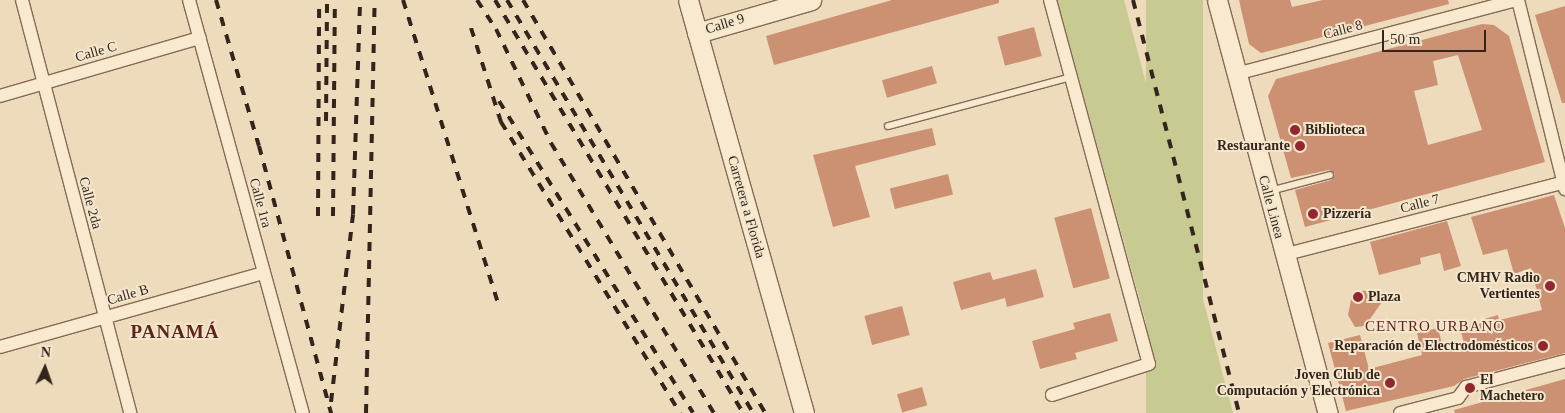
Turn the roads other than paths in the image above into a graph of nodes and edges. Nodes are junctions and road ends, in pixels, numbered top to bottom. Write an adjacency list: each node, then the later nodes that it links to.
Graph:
1 (22, 0): 12 (street, Calle 2da)
2 (189, 0): 9 (street, Calle 1ra)
3 (688, 0): 8 (main road, Carretera a Florida)
4 (811, 0): 8 (main road, Calle 9)
5 (1050, 0): 11 (street)
6 (1217, 0): 10 (main road, Calle Linea)
7 (1517, 0): 10 (street, Calle 8); 16 (street)
8 (697, 33): 26 (main road, Carretera a Florida)
9 (200, 38): 12 (street, Calle C); 19 (street, Calle 1ra)
10 (1236, 74): 17 (main road, Calle Linea)
11 (1071, 77): 14 (lane); 23 (street)
12 (43, 83): 13 (street, Calle C); 20 (street, Calle 2da)
13 (0, 96)
14 (888, 126)
15 (1330, 175): 17 (lane)
16 (1564, 184): 18 (street, Calle 7)
17 (1267, 192): 18 (main road, Calle Linea)
18 (1284, 255): 27 (main road, Calle Linea)
19 (264, 273): 20 (street, Calle B); 25 (street, Calle 1ra)
20 (105, 317): 21 (street, Calle B); 24 (street, Calle 2da)
21 (0, 346)
22 (1565, 361): 28 (street)
23 (1052, 395)
24 (130, 413)
25 (303, 413)
26 (804, 413)
27 (1328, 413)
28 (1400, 413)

